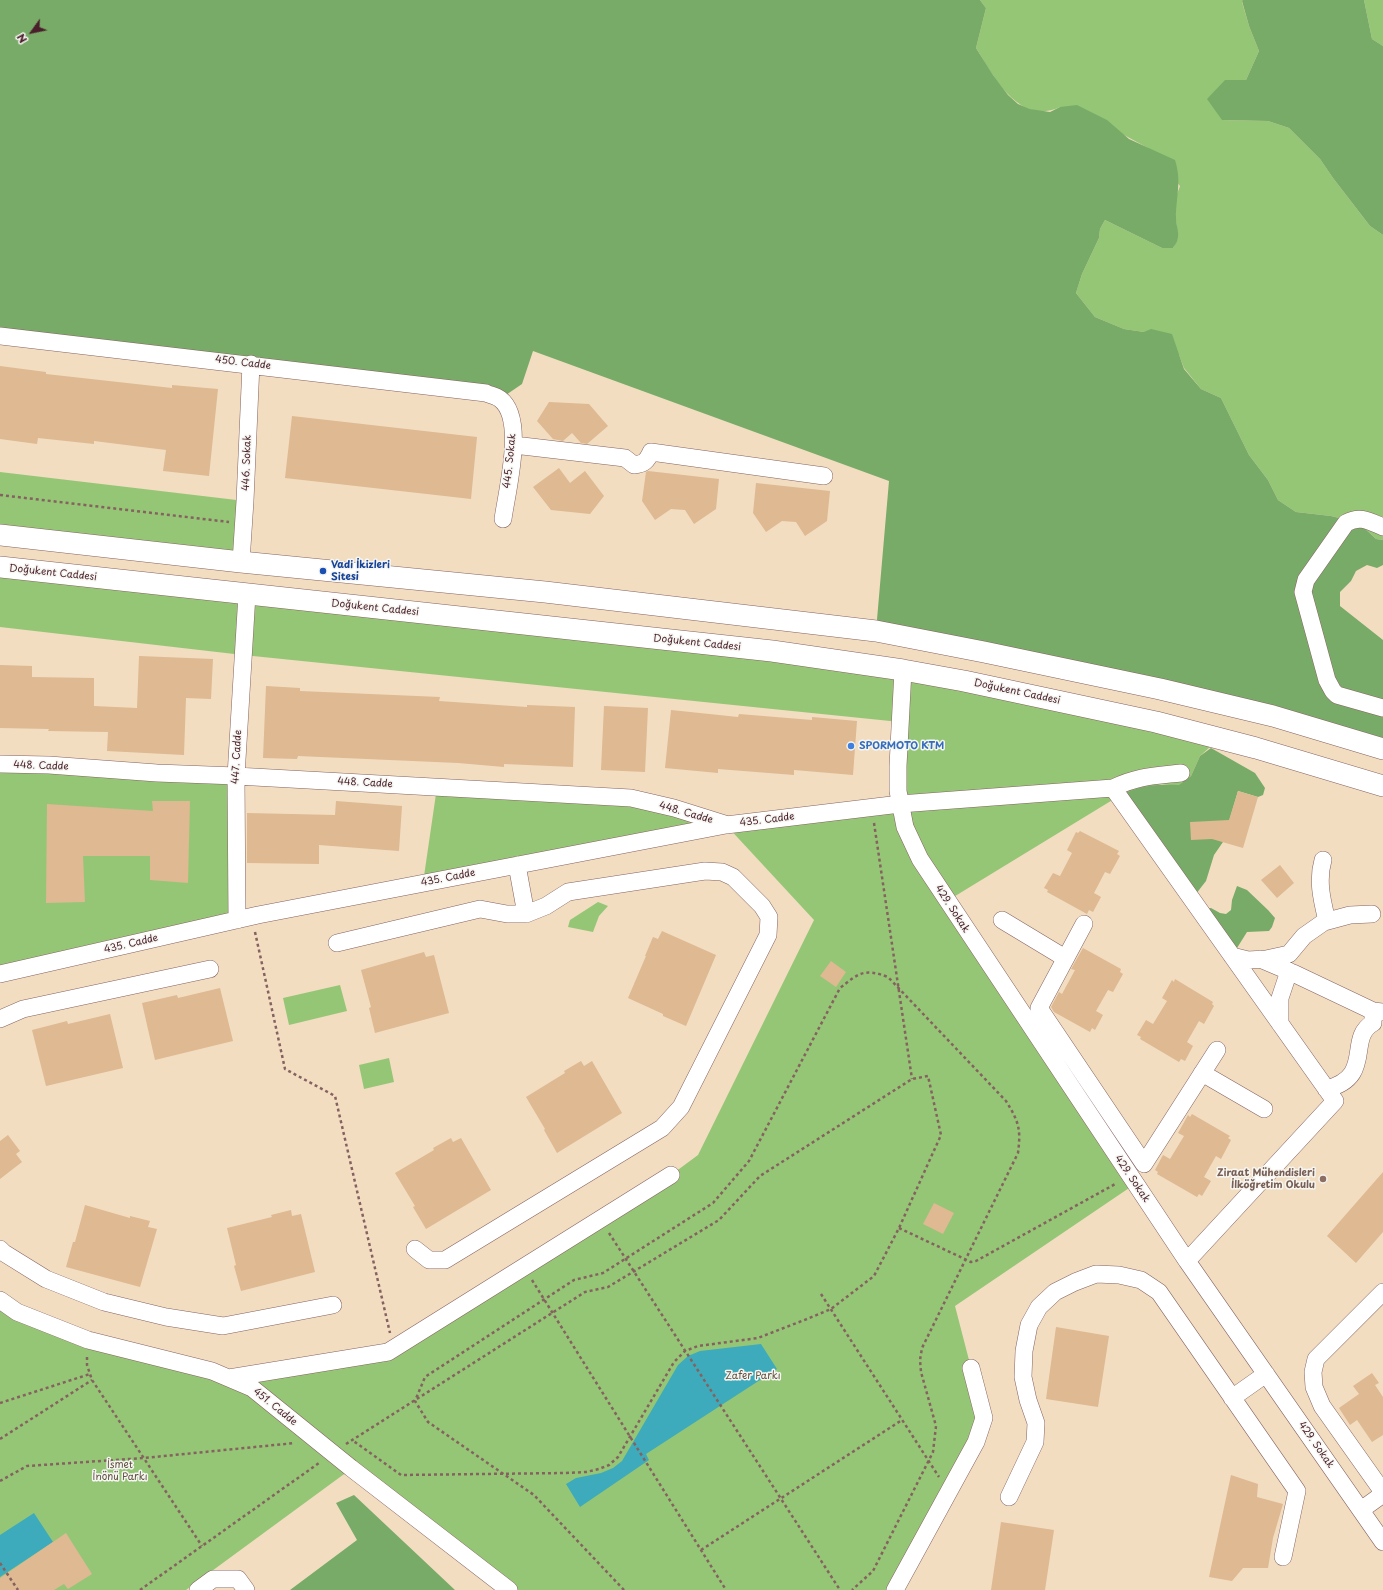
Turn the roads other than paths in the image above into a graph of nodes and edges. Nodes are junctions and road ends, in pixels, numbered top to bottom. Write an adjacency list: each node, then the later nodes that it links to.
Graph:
1 (0, 336): 2 (street, 450. Cadde)
2 (251, 364): 3 (street, 450. Cadde); 9 (street, 446. Sokak)
3 (486, 393): 4 (street, 445. Sokak)
4 (514, 445): 5 (street); 6 (street, 445. Sokak)
5 (824, 476)
6 (503, 519)
7 (1383, 527): 13 (street)
8 (0, 535): 9 (main road)
9 (241, 562): 14 (main road)
10 (0, 567): 11 (main road, Doğukent Caddesi)
11 (247, 594): 12 (main road, Doğukent Caddesi); 17 (street, 447. Cadde)
12 (903, 670): 18 (main road, Doğukent Caddesi); 20 (street, 429. Sokak)
13 (1383, 708)
14 (1383, 749)
15 (0, 764): 17 (street, 448. Cadde)
16 (1181, 774): 19 (street, 435. Cadde)
17 (236, 776): 21 (street, 448. Cadde); 26 (street, 447. Cadde)
18 (1383, 786)
19 (1113, 788): 20 (street, 435. Cadde); 31 (street)
20 (900, 804): 21 (street, 435. Cadde); 44 (street, 429. Sokak)
21 (726, 824): 23 (street, 435. Cadde)
22 (1323, 860): 28 (street)
23 (517, 865): 24 (street); 26 (street, 435. Cadde)
24 (526, 914): 30 (street); 47 (street)
25 (1372, 914): 28 (street)
26 (244, 918): 36 (street, 435. Cadde)
27 (1002, 920): 32 (street)
28 (1327, 921): 33 (street)
29 (1084, 924): 32 (street)
30 (337, 943)
31 (1232, 956): 33 (street); 39 (street)
32 (1066, 958): 42 (street)
33 (1260, 959): 35 (street)
34 (210, 968): 38 (street)
35 (1289, 971): 37 (street); 39 (street)
36 (0, 974)
37 (1378, 1012): 43 (street)
38 (0, 1019)
39 (1280, 1024): 43 (street)
40 (1217, 1050): 41 (street)
41 (1202, 1073): 42 (street); 45 (street)
42 (1090, 1083): 44 (street)
43 (1326, 1089): 49 (street)
44 (1075, 1093): 49 (street, 429. Sokak)
45 (1264, 1109)
46 (671, 1175): 55 (street)
47 (416, 1248)
48 (0, 1249): 52 (street)
49 (1187, 1261): 54 (street, 429. Sokak)
50 (1383, 1292): 57 (street)
51 (0, 1300): 55 (street, 451. Cadde)
52 (333, 1305)
53 (971, 1368): 65 (street)
54 (1266, 1374): 56 (street); 59 (street, 429. Sokak)
55 (230, 1378): 64 (street, 451. Cadde)
56 (1232, 1398): 58 (street); 61 (street)
57 (1383, 1493): 59 (street)
58 (1010, 1497)
59 (1361, 1510): 60 (street, 429. Sokak)
60 (1383, 1542)
61 (1283, 1557)
62 (198, 1590): 63 (street)
63 (246, 1590)
64 (509, 1590)
65 (895, 1590)

